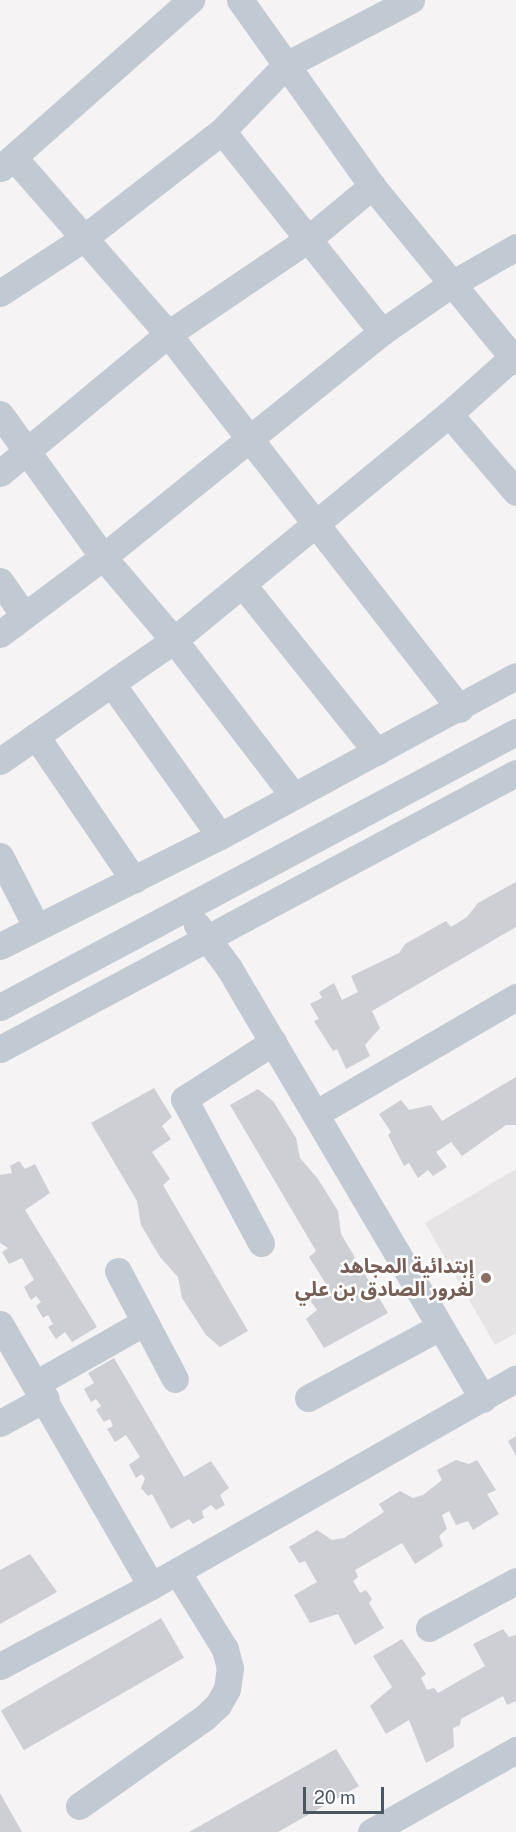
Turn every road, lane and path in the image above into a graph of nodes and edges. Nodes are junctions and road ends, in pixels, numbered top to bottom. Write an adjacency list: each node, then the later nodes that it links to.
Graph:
1 (191, 0): 6 (street)
2 (240, 0): 4 (street)
3 (411, 0): 4 (street)
4 (286, 65): 5 (street); 7 (street)
5 (222, 131): 8 (street); 9 (street)
6 (7, 164): 8 (street)
7 (372, 186): 9 (street); 11 (street)
8 (84, 238): 12 (street); 14 (street)
9 (307, 240): 13 (street); 14 (street)
10 (516, 247): 11 (street)
11 (450, 285): 13 (street); 15 (street)
12 (0, 293)
13 (382, 332): 18 (street)
14 (168, 334): 18 (street); 19 (street)
15 (515, 357): 17 (street)
16 (0, 414): 19 (street)
17 (449, 414): 21 (street); 22 (street)
18 (248, 438): 22 (street); 23 (street)
19 (26, 449): 20 (street); 23 (street)
20 (0, 473)
21 (516, 492)
22 (313, 525): 25 (street); 31 (street)
23 (103, 556): 26 (street); 28 (street)
24 (0, 581): 26 (street)
25 (243, 585): 28 (street); 34 (street)
26 (23, 614): 27 (street)
27 (0, 634)
28 (174, 640): 30 (street); 37 (street)
29 (516, 676): 31 (street)
30 (112, 684): 33 (street); 38 (street)
31 (460, 709): 34 (street)
32 (516, 732): 41 (street)
33 (36, 736): 35 (street); 40 (street)
34 (377, 752): 37 (street)
35 (0, 761)
36 (516, 774): 43 (street)
37 (293, 795): 38 (street)
38 (220, 836): 40 (street)
39 (0, 856): 42 (street)
40 (134, 880): 42 (street)
41 (186, 909): 43 (street); 46 (street)
42 (36, 926): 44 (street)
43 (207, 939): 47 (street); 48 (street)
44 (0, 946)
45 (516, 997): 49 (street)
46 (0, 1007)
47 (273, 1042): 49 (street); 50 (street)
48 (0, 1050)
49 (315, 1114): 54 (street)
50 (261, 1243)
51 (118, 1271): 52 (street)
52 (145, 1322): 55 (street); 57 (street)
53 (0, 1324): 57 (street)
54 (440, 1327): 58 (street); 59 (street)
55 (175, 1379)
56 (516, 1379): 59 (street)
57 (41, 1391): 60 (street); 63 (street)
58 (308, 1398)
59 (483, 1399): 61 (street)
60 (0, 1423)
61 (178, 1573): 63 (street); 67 (street)
62 (516, 1581): 64 (street)
63 (151, 1586): 65 (street)
64 (429, 1628)
65 (0, 1665)
66 (516, 1750): 68 (street)
67 (79, 1806)
68 (372, 1832)

